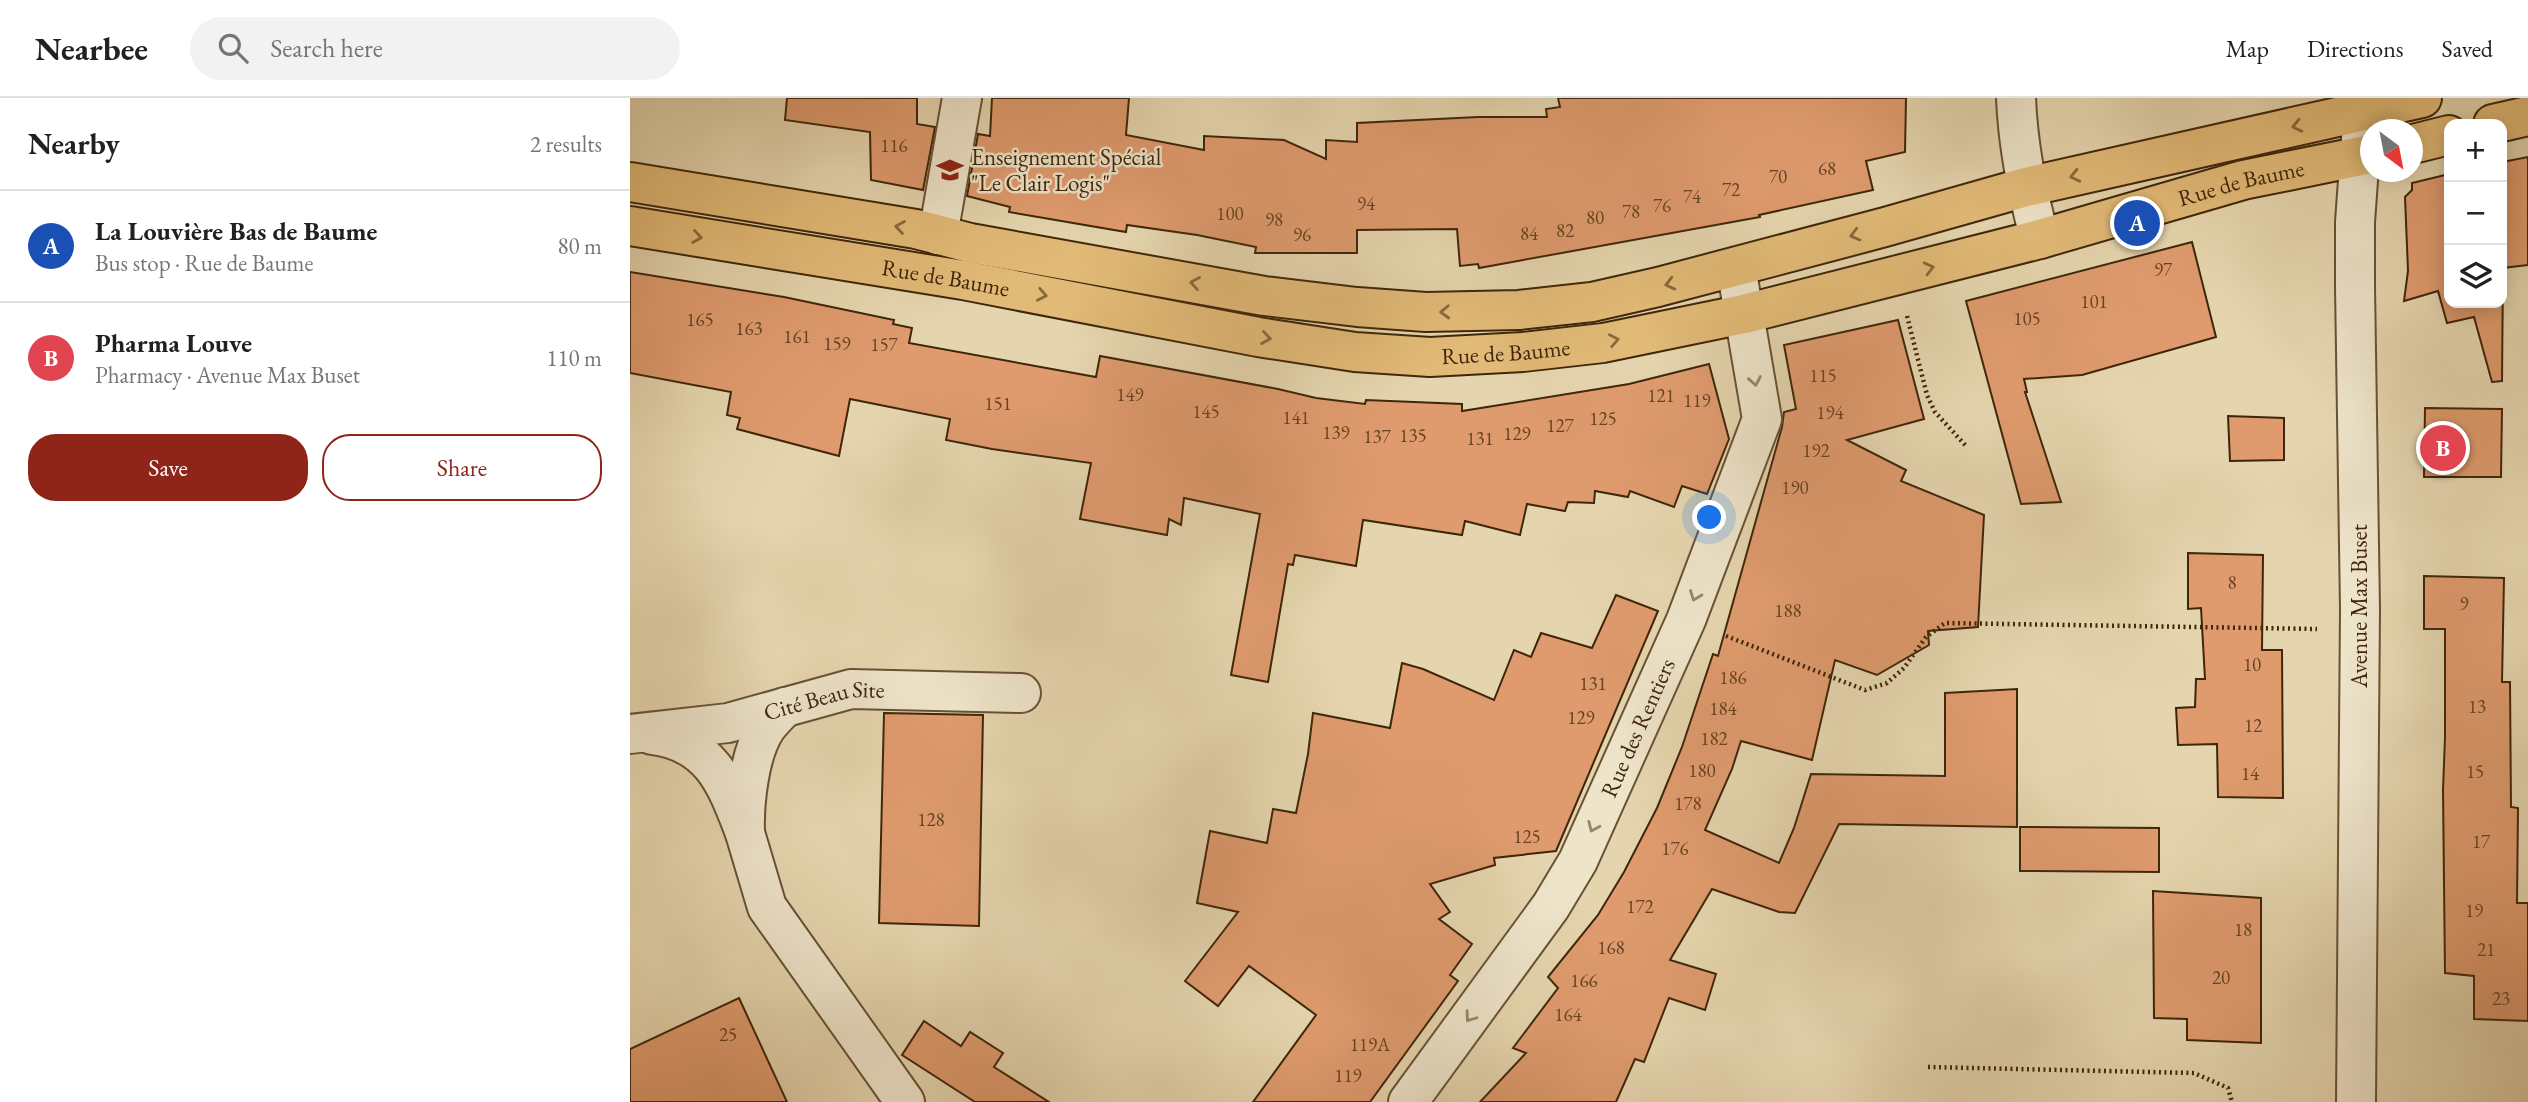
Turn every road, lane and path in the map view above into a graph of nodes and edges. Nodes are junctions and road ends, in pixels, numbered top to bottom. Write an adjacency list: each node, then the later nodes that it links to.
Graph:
1 (961, 98): 14 (street)
2 (2016, 98): 12 (street)
3 (2422, 98): 4 (main road, Rue de Baume)
4 (2369, 105): 12 (main road, Rue de Baume, one-way to 12)
5 (2528, 116): 6 (main road)
6 (2507, 121)
7 (2444, 136): 8 (main road)
8 (2423, 142)
9 (2360, 157): 15 (main road, Rue de Baume)
10 (630, 182): 14 (main road, Rue de Baume, one-way to 10)
11 (2363, 182): 21 (street, Avenue Max Buset)
12 (2026, 187): 15 (street); 16 (main road, Rue de Baume, one-way to 16)
13 (630, 226): 18 (main road, Rue de Baume, one-way to 18)
14 (938, 235): 16 (main road, Rue de Baume, one-way to 14)
15 (2040, 239): 17 (main road, Rue de Baume, one-way to 15)
16 (1736, 267): 18 (street, Rue des Rentiers)
17 (1897, 276): 18 (main road, Rue de Baume); 19 (path)
18 (1744, 314): 20 (street, Rue des Rentiers, one-way to 20)
19 (1966, 446)
20 (1686, 620): 21 (path); 28 (street, Rue des Rentiers, one-way to 28)
21 (2360, 629): 30 (street, Avenue Max Buset)
22 (1021, 693): 23 (street, Cité Beau Site)
23 (785, 707): 24 (street, Cité Beau Site); 25 (street)
24 (635, 734): 25 (street)
25 (745, 833): 27 (street)
26 (1928, 1067): 29 (path)
27 (905, 1102)
28 (1408, 1102)
29 (2232, 1102)
30 (2356, 1102)

